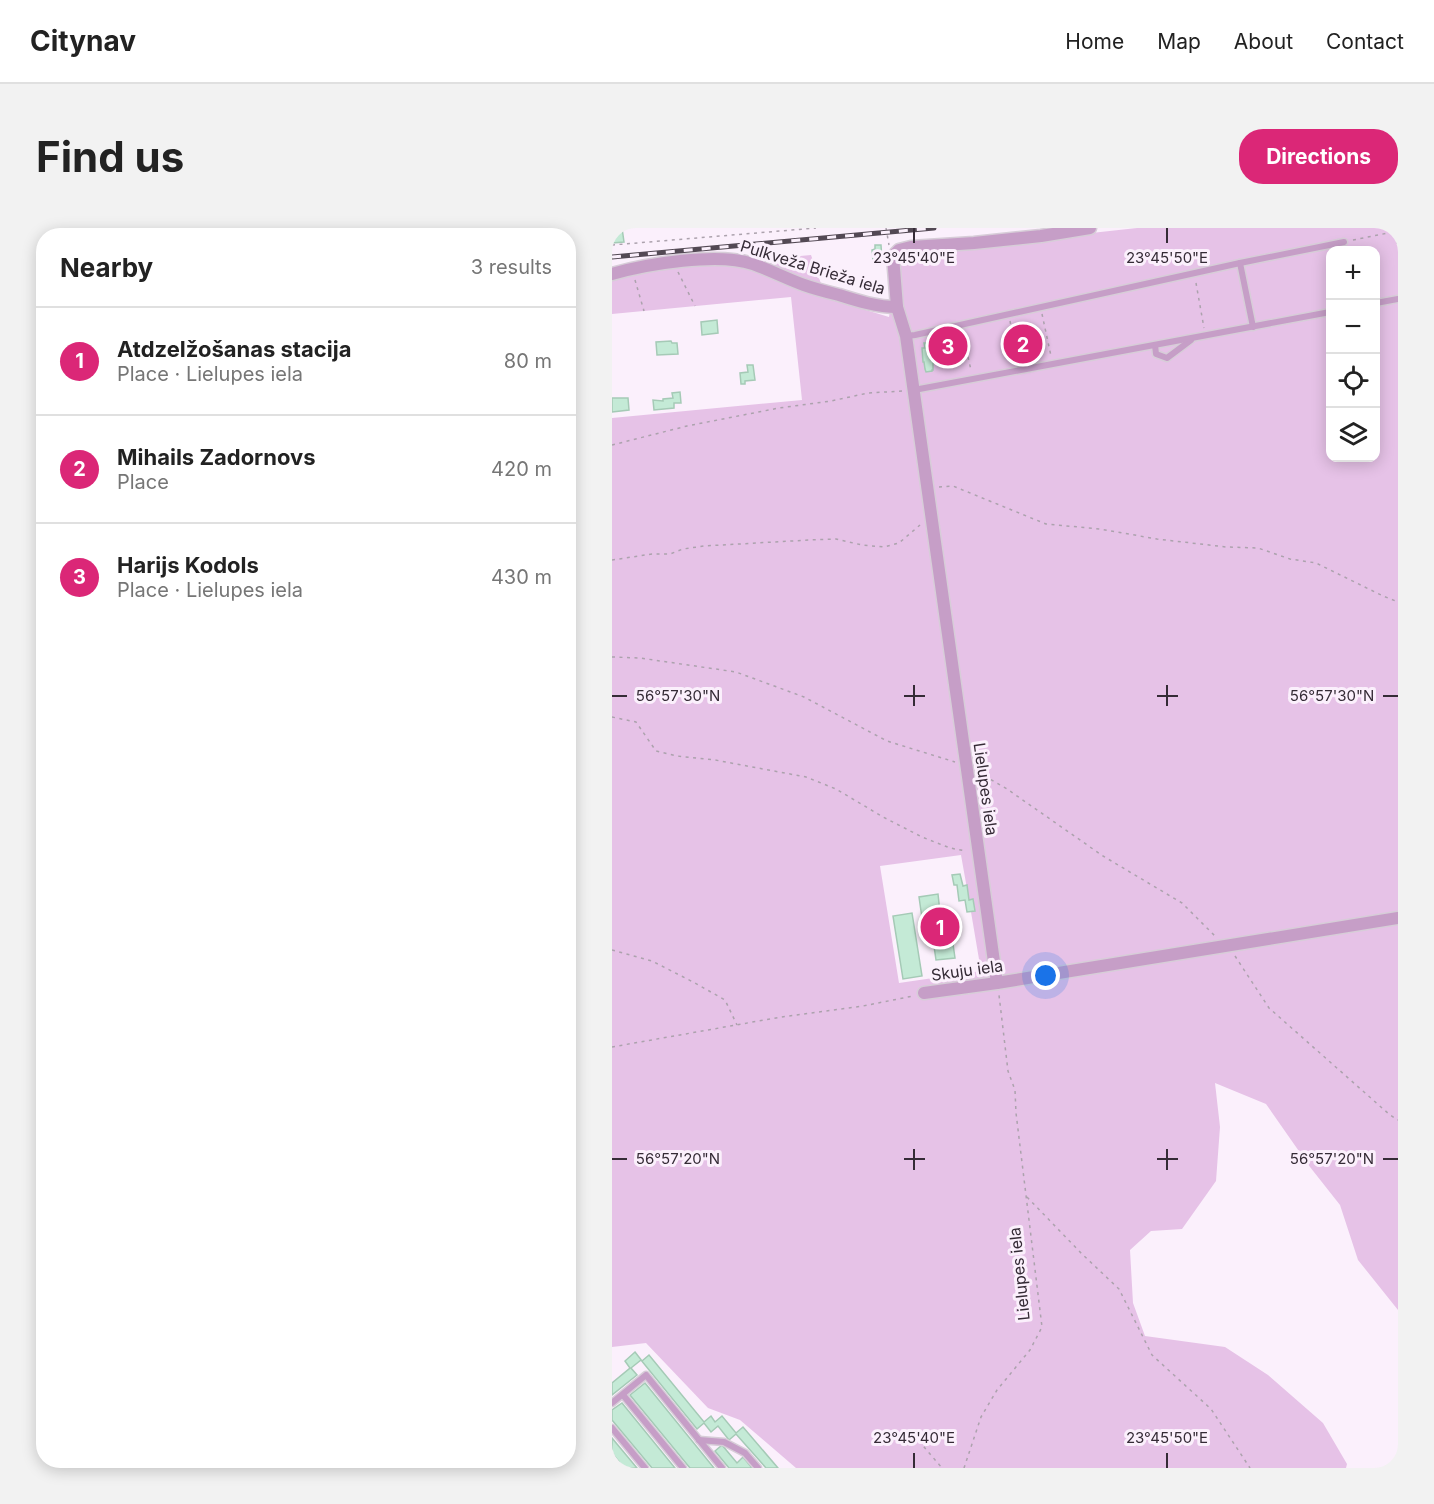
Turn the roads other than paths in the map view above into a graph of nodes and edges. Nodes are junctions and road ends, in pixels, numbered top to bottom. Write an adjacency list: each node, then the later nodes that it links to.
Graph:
1 (1090, 228): 3 (street, Pulkveža Brieža iela)
2 (1344, 242): 4 (lane)
3 (893, 256): 8 (street, Lielupes iela)
4 (1240, 263): 10 (lane); 11 (lane)
5 (612, 274): 8 (street, Pulkveža Brieža iela)
6 (1398, 299): 7 (lane)
7 (1380, 302)
8 (897, 307): 11 (street, Lielupes iela)
9 (1326, 313): 10 (lane)
10 (1253, 327): 12 (lane)
11 (906, 336): 14 (street, Lielupes iela)
12 (1194, 338): 13 (lane); 13 (lane)
13 (1155, 345): 14 (lane)
14 (914, 390): 16 (street, Lielupes iela)
15 (1398, 918): 16 (street, Skuju iela)
16 (997, 983): 17 (street, Skuju iela)
17 (924, 993)
18 (623, 1395): 19 (lane); 21 (lane); 23 (lane)
19 (612, 1403)
20 (612, 1428): 22 (lane)
21 (699, 1440): 24 (lane); 25 (lane)
22 (645, 1468)
23 (682, 1468)
24 (722, 1468)
25 (758, 1468)

